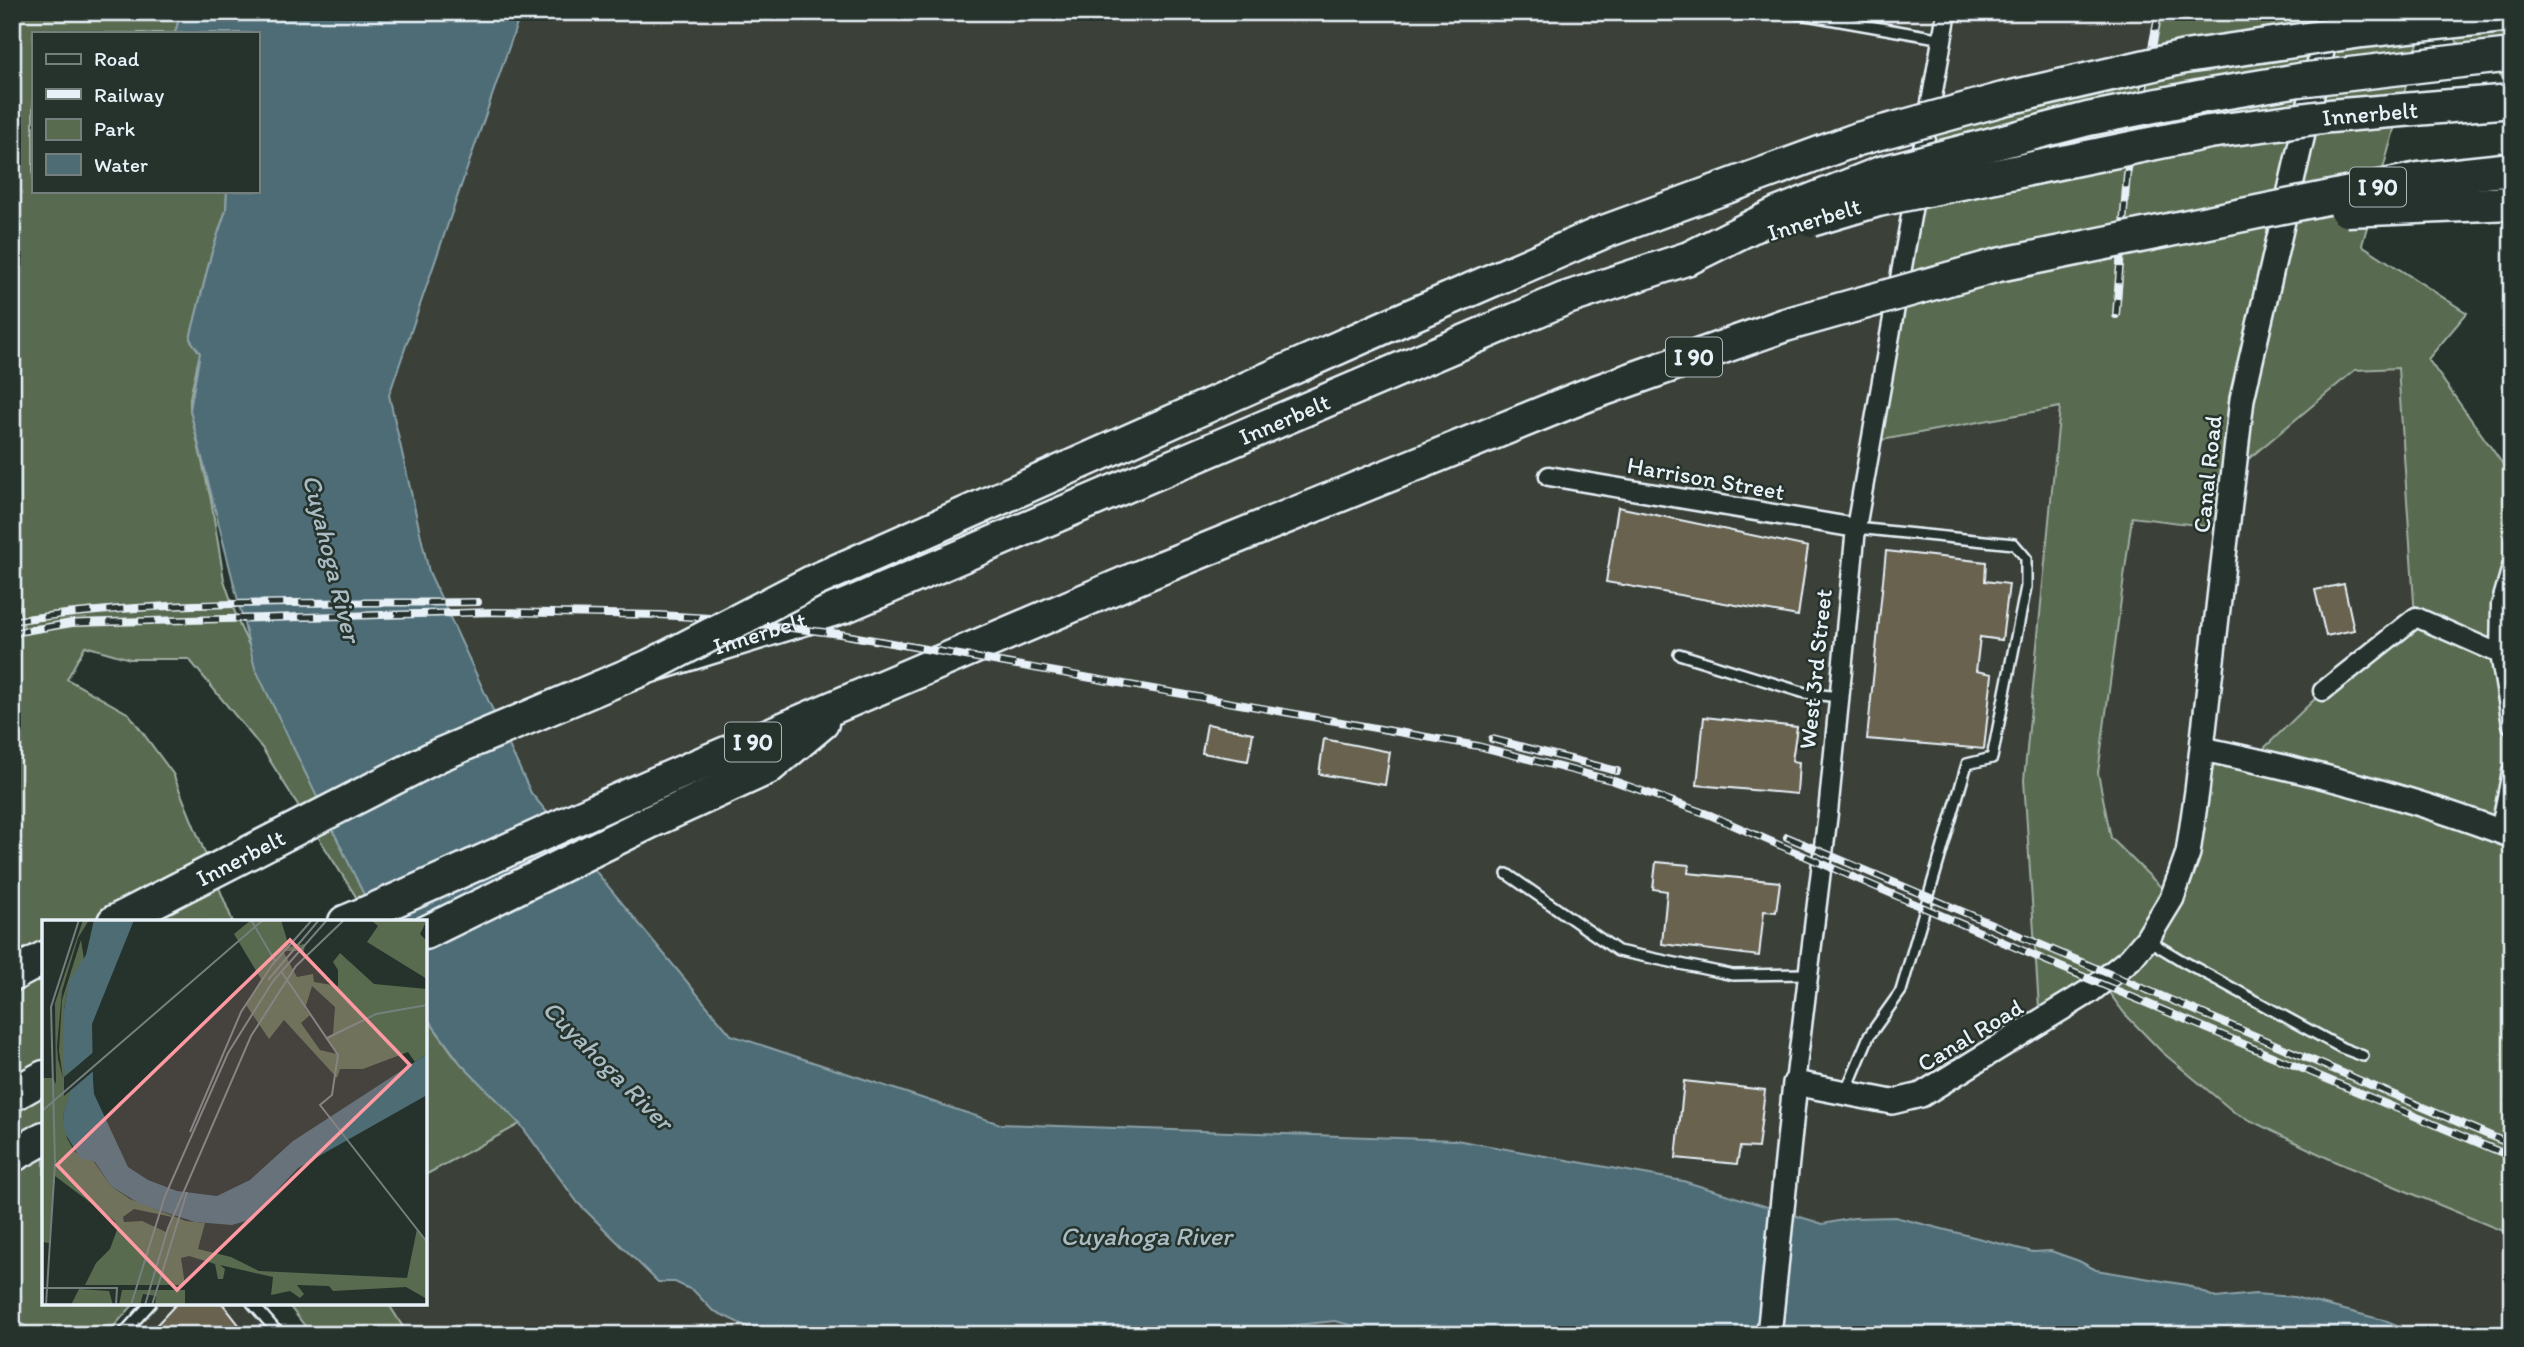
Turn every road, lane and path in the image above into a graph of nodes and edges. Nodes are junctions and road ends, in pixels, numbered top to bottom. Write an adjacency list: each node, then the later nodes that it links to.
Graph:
1 (1789, 12): 5 (lane)
2 (1947, 12): 5 (street, West 3rd Street)
3 (2331, 12): 22 (street, Canal Road)
4 (2512, 15): 17 (highway, bridge)
5 (1942, 38): 13 (street, West 3rd Street)
6 (2512, 55): 11 (highway, bridge)
7 (2512, 102): 11 (highway, Innerbelt, bridge)
8 (2512, 169): 10 (highway, I 90, bridge)
9 (2512, 203): 10 (highway, bridge)
10 (2246, 215): 20 (highway, I 90, bridge)
11 (1689, 258): 17 (highway, Innerbelt, bridge)
12 (1549, 476): 13 (street, Harrison Street)
13 (1856, 528): 19 (street, West 3rd Street); 36 (lane)
14 (2512, 567): 16 (street)
15 (1679, 654): 19 (lane)
16 (2500, 654): 18 (street); 21 (street)
17 (650, 666): 26 (highway, Innerbelt)
18 (2323, 691)
19 (1838, 697): 31 (street, West 3rd Street)
20 (847, 703): 27 (highway, I 90); 28 (highway)
21 (2512, 724)
22 (2203, 748): 24 (street); 29 (street, Canal Road)
23 (2512, 772): 24 (street)
24 (2506, 834)
25 (1507, 874): 31 (lane)
26 (118, 920)
27 (350, 920)
28 (427, 932)
29 (2147, 939): 33 (lane); 36 (street, Canal Road)
30 (42, 959): 32 (highway)
31 (1808, 974): 35 (street, West 3rd Street)
32 (12, 975)
33 (2363, 1056)
34 (42, 1078): 37 (highway)
35 (1795, 1083): 36 (street, Canal Road); 44 (street, West 3rd Street)
36 (1845, 1093)
37 (12, 1095)
38 (42, 1139): 39 (highway)
39 (12, 1156)
40 (149, 1305): 42 (lane)
41 (254, 1305): 43 (lane)
42 (122, 1335)
43 (280, 1335)
44 (1769, 1335)

